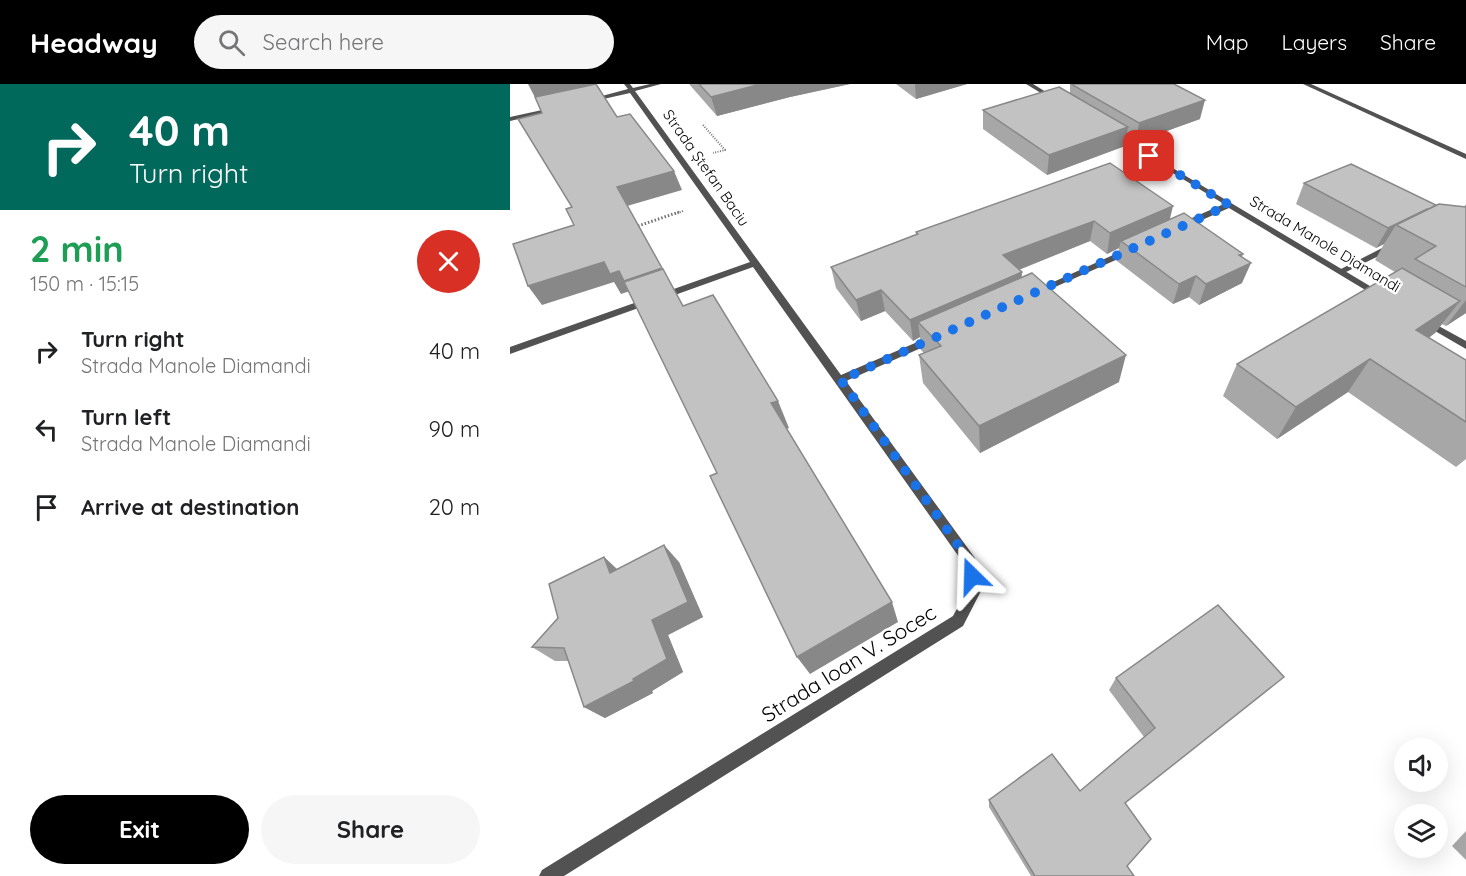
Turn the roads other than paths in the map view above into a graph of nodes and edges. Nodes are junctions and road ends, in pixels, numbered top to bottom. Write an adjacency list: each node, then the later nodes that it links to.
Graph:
1 (658, 84): 4 (street)
2 (1029, 84): 7 (street)
3 (1306, 84): 10 (street)
4 (630, 87): 5 (street); 15 (street, Strada Ștefan Baciu)
5 (577, 104)
6 (566, 106): 8 (street)
7 (1069, 108)
8 (510, 119)
9 (1099, 126): 11 (street, Strada Manole Diamandi)
10 (1466, 157)
11 (1229, 205): 12 (street, Strada Manole Diamandi); 16 (street, Strada Manole Diamandi)
12 (1172, 231)
13 (1404, 240): 16 (street)
14 (1140, 245): 17 (street)
15 (755, 263): 22 (street); 23 (street, Strada Ștefan Baciu)
16 (1341, 271): 18 (street, Strada Manole Diamandi)
17 (1023, 298)
18 (1389, 300)
19 (1418, 318): 21 (street)
20 (948, 332): 23 (street)
21 (1466, 346)
22 (510, 351)
23 (841, 380): 24 (street, Strada Ioan V. Socec)
24 (548, 876)

